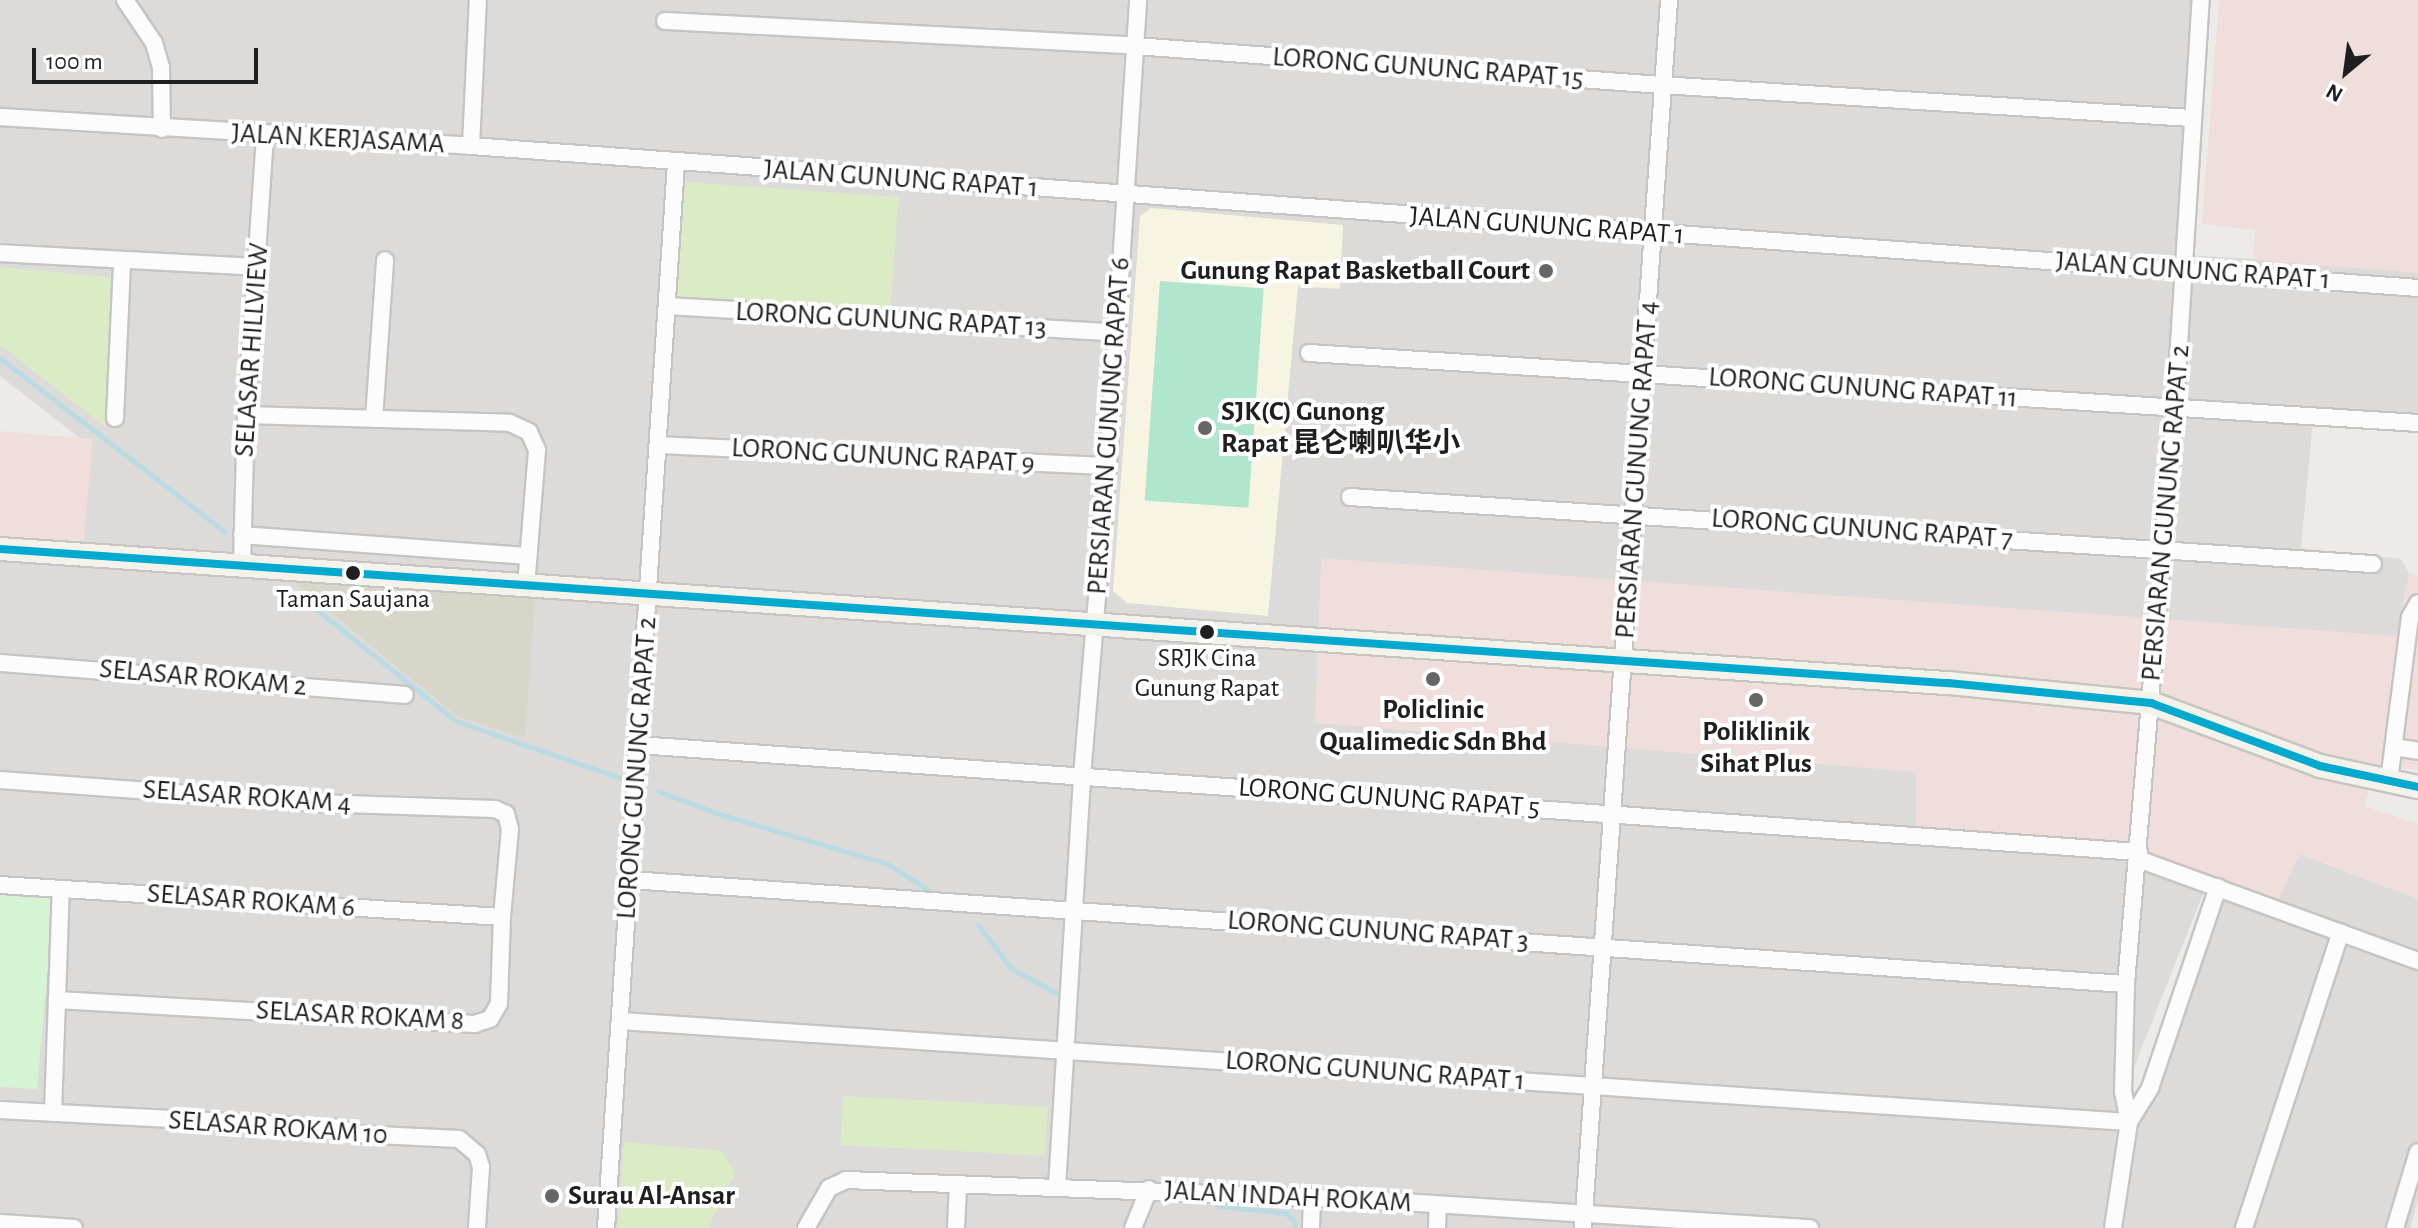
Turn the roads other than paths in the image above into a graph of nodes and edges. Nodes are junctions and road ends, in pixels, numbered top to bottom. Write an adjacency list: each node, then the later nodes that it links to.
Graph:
1 (125, 0): 11 (street)
2 (478, 0): 13 (street)
3 (1138, 0): 7 (street, PERSIARAN GUNUNG RAPAT 6)
4 (1669, 0): 8 (street, PERSIARAN GUNUNG RAPAT 4)
5 (2201, 0): 10 (street, PERSIARAN GUNUNG RAPAT 2)
6 (665, 21): 7 (street, LORONG GUNUNG RAPAT 15)
7 (1135, 46): 8 (street, LORONG GUNUNG RAPAT 15); 15 (street, PERSIARAN GUNUNG RAPAT 6)
8 (1661, 85): 10 (street, LORONG GUNUNG RAPAT 15); 16 (street, PERSIARAN GUNUNG RAPAT 4)
9 (0, 117): 11 (street, JALAN KERJASAMA)
10 (2191, 118): 21 (street, PERSIARAN GUNUNG RAPAT 2)
11 (162, 129): 12 (street, JALAN KERJASAMA)
12 (265, 135): 13 (street, JALAN KERJASAMA); 20 (street, SELASAR HILLVIEW)
13 (471, 146): 14 (street, JALAN KERJASAMA)
14 (676, 163): 15 (street, JALAN GUNUNG RAPAT 1); 23 (street, LORONG GUNUNG RAPAT 2)
15 (1126, 196): 16 (street, JALAN GUNUNG RAPAT 1); 24 (street, PERSIARAN GUNUNG RAPAT 6)
16 (1654, 234): 21 (street, JALAN GUNUNG RAPAT 1); 26 (street, PERSIARAN GUNUNG RAPAT 4)
17 (0, 253): 19 (street)
18 (385, 260): 30 (street)
19 (122, 262): 20 (street); 29 (street)
20 (258, 267): 28 (street, SELASAR HILLVIEW)
21 (2186, 270): 22 (street, JALAN GUNUNG RAPAT 1); 27 (street, PERSIARAN GUNUNG RAPAT 2)
22 (2418, 288)
23 (667, 306): 24 (street, LORONG GUNUNG RAPAT 13); 32 (street, LORONG GUNUNG RAPAT 2)
24 (1115, 333): 33 (street, PERSIARAN GUNUNG RAPAT 6)
25 (1309, 353): 26 (street, LORONG GUNUNG RAPAT 11)
26 (1642, 373): 27 (street, LORONG GUNUNG RAPAT 11); 35 (street, PERSIARAN GUNUNG RAPAT 4)
27 (2175, 408): 31 (street, LORONG GUNUNG RAPAT 11); 38 (street, PERSIARAN GUNUNG RAPAT 2)
28 (246, 415): 30 (street); 36 (street, SELASAR HILLVIEW)
29 (115, 418)
30 (374, 419): 39 (street)
31 (2418, 423)
32 (658, 445): 33 (street, LORONG GUNUNG RAPAT 9); 43 (street, LORONG GUNUNG RAPAT 2)
33 (1108, 466): 45 (street, PERSIARAN GUNUNG RAPAT 6)
34 (1350, 497): 35 (street, LORONG GUNUNG RAPAT 7)
35 (1630, 514): 38 (street, LORONG GUNUNG RAPAT 7); 47 (street, PERSIARAN GUNUNG RAPAT 4)
36 (242, 535): 39 (street); 41 (street, SELASAR HILLVIEW)
37 (0, 549): 41 (street)
38 (2161, 549): 40 (street, LORONG GUNUNG RAPAT 7); 49 (street, PERSIARAN GUNUNG RAPAT 2)
39 (528, 556): 42 (street)
40 (2373, 564)
41 (242, 565): 42 (street)
42 (526, 587): 43 (street)
43 (648, 596): 45 (street); 50 (street, LORONG GUNUNG RAPAT 2)
44 (2418, 603): 51 (street)
45 (1094, 626): 47 (street); 53 (street, PERSIARAN GUNUNG RAPAT 6)
46 (0, 663): 48 (street, SELASAR ROKAM 2)
47 (1624, 663): 49 (street); 59 (street, PERSIARAN GUNUNG RAPAT 4)
48 (405, 695)
49 (2151, 703): 55 (street); 60 (street, PERSIARAN GUNUNG RAPAT 2)
50 (638, 745): 53 (street, LORONG GUNUNG RAPAT 5); 61 (street, LORONG GUNUNG RAPAT 2)
51 (2394, 747): 52 (street); 55 (street)
52 (2418, 751)
53 (1082, 776): 59 (street, LORONG GUNUNG RAPAT 5); 65 (street, PERSIARAN GUNUNG RAPAT 6)
54 (0, 780): 58 (street, SELASAR ROKAM 4)
55 (2389, 781): 56 (street); 57 (street)
56 (2418, 787)
57 (2418, 797)
58 (495, 809): 66 (street, SELASAR ROKAM 8)
59 (1611, 814): 60 (street, LORONG GUNUNG RAPAT 5); 68 (street, PERSIARAN GUNUNG RAPAT 4)
60 (2138, 855): 63 (street, LORONG GUNUNG RAPAT 5); 70 (street, PERSIARAN GUNUNG RAPAT 2)
61 (630, 880): 65 (street, LORONG GUNUNG RAPAT 3); 72 (street, LORONG GUNUNG RAPAT 2)
62 (0, 885): 64 (street, SELASAR ROKAM 6)
63 (2218, 887): 67 (street); 77 (street, PERSIARAN GUNUNG RAPAT 2)
64 (61, 889): 66 (street, SELASAR ROKAM 6); 71 (street)
65 (1074, 912): 68 (street, LORONG GUNUNG RAPAT 3); 73 (street, PERSIARAN GUNUNG RAPAT 6)
66 (502, 917): 71 (street, SELASAR ROKAM 8)
67 (2341, 932): 69 (street); 97 (street)
68 (1602, 945): 70 (street, LORONG GUNUNG RAPAT 3); 74 (street, PERSIARAN GUNUNG RAPAT 4)
69 (2418, 961)
70 (2126, 984): 77 (street, PERSIARAN GUNUNG RAPAT 2)
71 (57, 1000): 76 (street)
72 (621, 1021): 73 (street, LORONG GUNUNG RAPAT 1); 89 (street, LORONG GUNUNG RAPAT 2)
73 (1066, 1050): 74 (street, LORONG GUNUNG RAPAT 1); 80 (street, PERSIARAN GUNUNG RAPAT 6)
74 (1594, 1086): 77 (street, LORONG GUNUNG RAPAT 1); 84 (street, PERSIARAN GUNUNG RAPAT 4)
75 (0, 1110): 76 (street, SELASAR ROKAM 10)
76 (53, 1113): 88 (street, SELASAR ROKAM 10)
77 (2129, 1122): 96 (street, PERSIARAN GUNUNG RAPAT 2)
78 (2418, 1152): 98 (street)
79 (958, 1185): 80 (street, JALAN INDAH ROKAM); 90 (street, JALAN INDAH ROKAM); 91 (street)
80 (1057, 1187): 81 (street, JALAN INDAH ROKAM)
81 (1149, 1189): 82 (street, JALAN INDAH ROKAM); 92 (street)
82 (1312, 1197): 83 (street, JALAN INDAH ROKAM); 93 (street)
83 (1438, 1205): 84 (street, JALAN INDAH ROKAM); 94 (street)
84 (1583, 1220): 86 (street, JALAN INDAH ROKAM)
85 (0, 1223): 87 (street)
86 (1735, 1226): 95 (street, JALAN INDAH ROKAM)
87 (74, 1228)
88 (477, 1228)
89 (606, 1228)
90 (806, 1228)
91 (956, 1228)
92 (1133, 1228)
93 (1311, 1228)
94 (1437, 1228)
95 (1810, 1228)
96 (2113, 1228)
97 (2244, 1228)
98 (2395, 1228)

